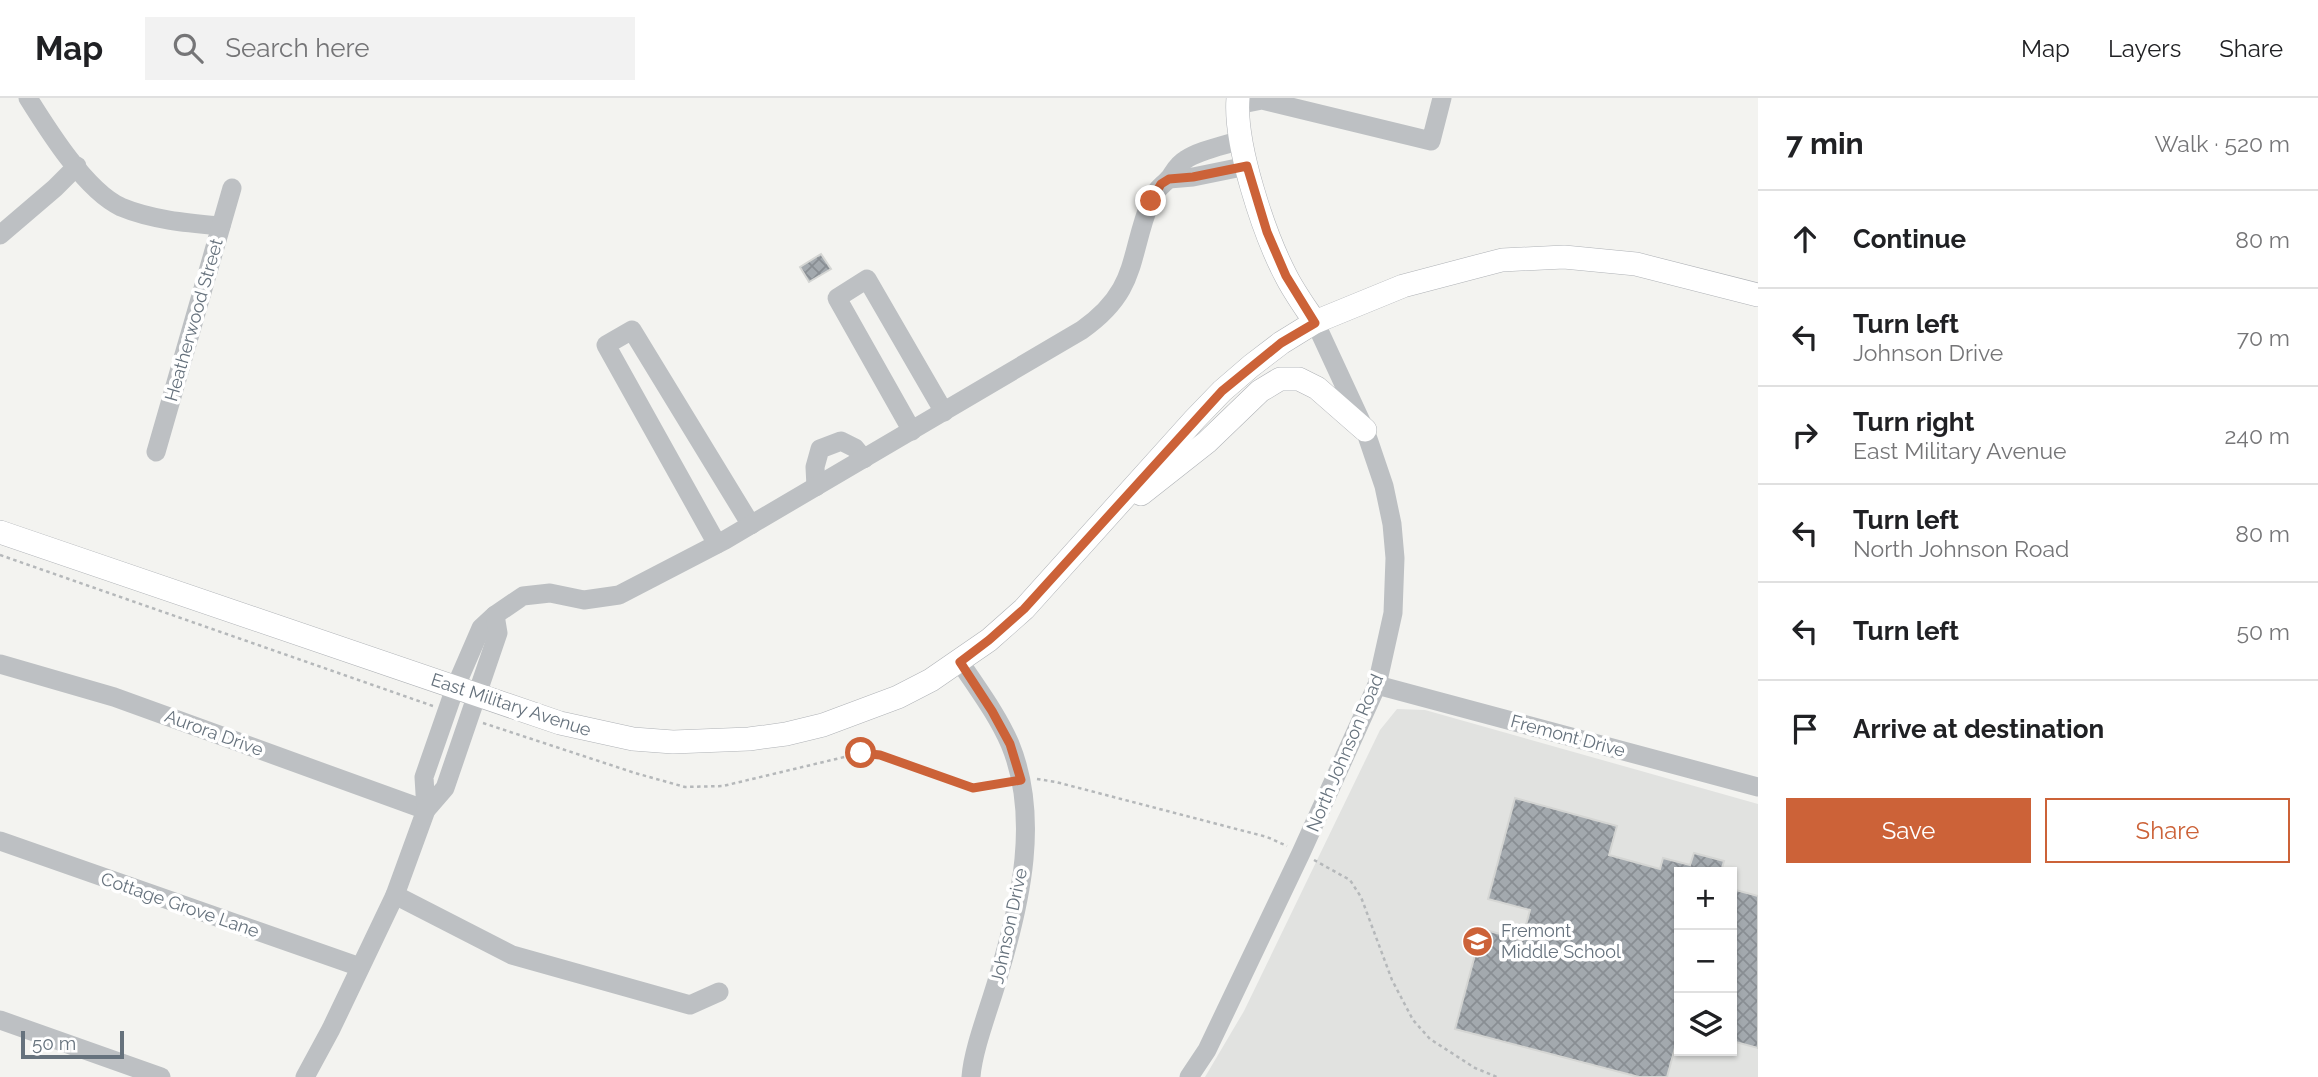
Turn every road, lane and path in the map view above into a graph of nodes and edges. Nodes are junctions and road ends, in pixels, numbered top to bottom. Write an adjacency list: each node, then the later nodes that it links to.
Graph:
1 (28, 98): 5 (street)
2 (1442, 98): 3 (street)
3 (1238, 101): 4 (main road, North Johnson Road)
4 (1241, 140): 6 (main road, North Johnson Road); 7 (street)
5 (77, 166): 9 (street); 10 (street)
6 (1247, 166): 7 (street); 12 (main road, North Johnson Road)
7 (1169, 179): 13 (street)
8 (232, 188): 9 (street, Heatherwood Street)
9 (221, 226): 16 (street, Heatherwood Street)
10 (0, 235)
11 (1758, 295): 12 (main road, East Military Avenue)
12 (1315, 323): 14 (street, North Johnson Road); 19 (main road, East Military Avenue)
13 (944, 412): 15 (street); 15 (street)
14 (1364, 430): 19 (main road); 26 (street, North Johnson Road)
15 (912, 431): 17 (street)
16 (156, 452)
17 (864, 459): 18 (street); 18 (street)
18 (816, 487): 20 (street)
19 (1109, 516): 24 (main road, East Military Avenue)
20 (751, 525): 22 (street); 22 (street)
21 (0, 532): 27 (main road, East Military Avenue)
22 (717, 544): 27 (street)
23 (0, 555): 28 (path)
24 (960, 662): 27 (main road, East Military Avenue); 30 (street, Johnson Drive)
25 (0, 664): 32 (street, Aurora Drive)
26 (1377, 685): 31 (street, Fremont Drive); 34 (street, North Johnson Road)
27 (466, 692): 28 (street); 29 (street)
28 (447, 711): 32 (street)
29 (468, 718): 30 (path); 32 (street)
30 (1021, 780): 34 (path); 41 (street, Johnson Drive)
31 (1758, 787)
32 (426, 810): 35 (street)
33 (0, 841): 36 (street, Cottage Grove Lane)
34 (1301, 853): 42 (street, North Johnson Road); 43 (path)
35 (395, 895): 36 (street); 37 (street)
36 (360, 967): 40 (street)
37 (719, 992)
38 (0, 1020): 39 (street)
39 (153, 1076)
40 (305, 1077)
41 (971, 1077)
42 (1189, 1077)
43 (1497, 1077)

